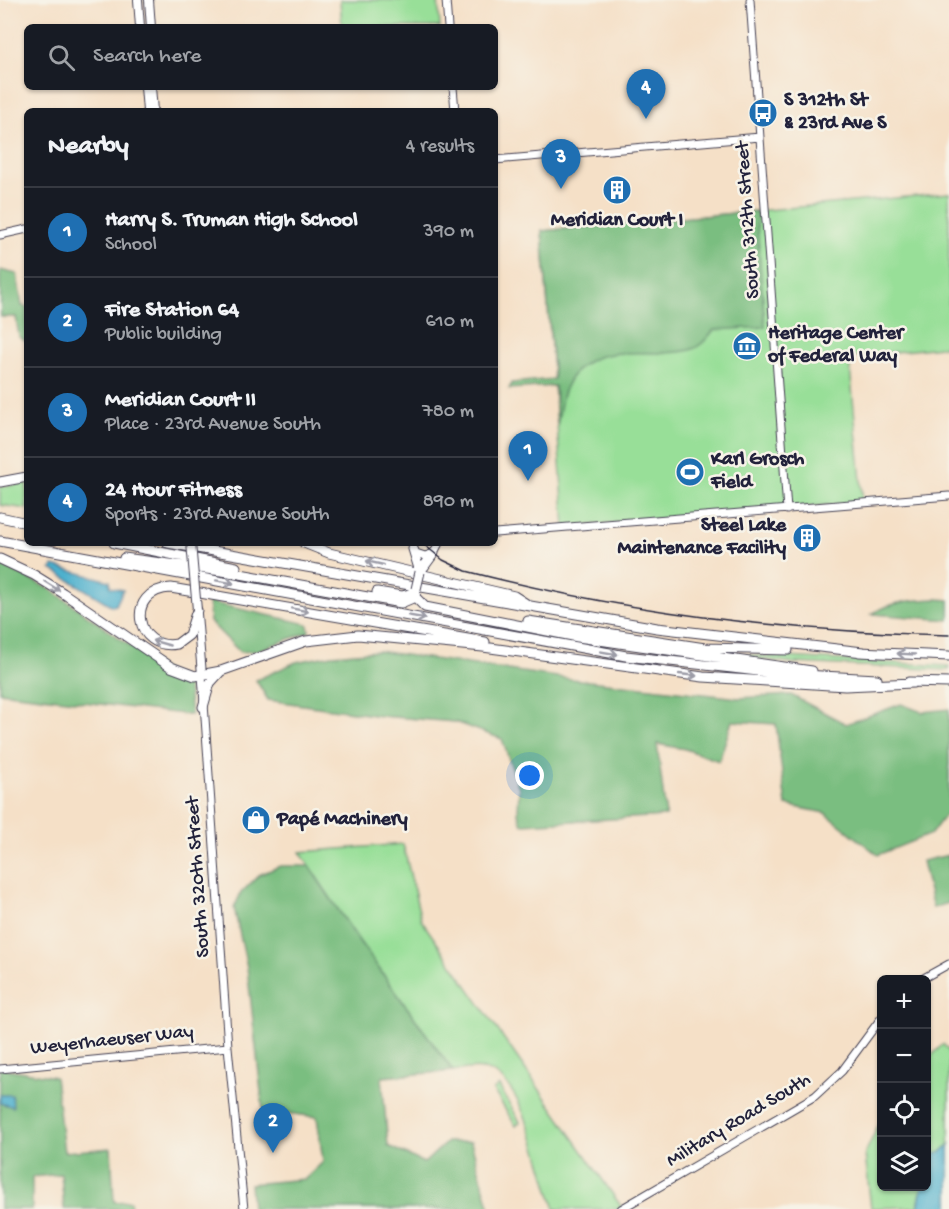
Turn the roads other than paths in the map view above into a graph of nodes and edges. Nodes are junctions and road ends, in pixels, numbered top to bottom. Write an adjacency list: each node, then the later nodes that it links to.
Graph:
1 (138, 0): 5 (main road)
2 (149, 0): 6 (main road)
3 (446, 0): 7 (street)
4 (750, 0): 16 (street, South 312th Street)
5 (140, 24)
6 (151, 24)
7 (448, 24)
8 (145, 90): 12 (main road)
9 (151, 90): 13 (main road)
10 (156, 90): 14 (main road)
11 (453, 90): 15 (street)
12 (147, 108)
13 (153, 108)
14 (158, 108)
15 (455, 108)
16 (760, 136): 17 (street); 23 (street, South 312th Street)
17 (498, 160)
18 (24, 230): 19 (street)
19 (0, 235)
20 (24, 478): 21 (highway)
21 (0, 482)
22 (949, 496): 23 (street)
23 (787, 510): 26 (street)
24 (0, 517): 25 (highway)
25 (24, 522)
26 (498, 533)
27 (0, 541): 28 (highway)
28 (23, 545)
29 (28, 546): 49 (highway, one-way to 49)
30 (31, 546): 40 (highway)
31 (129, 546): 40 (highway)
32 (185, 546): 41 (highway)
33 (191, 546): 43 (main road, South 320th Street, bridge)
34 (312, 546): 41 (highway, one-way to 34)
35 (412, 546): 36 (street); 38 (highway)
36 (439, 547): 38 (highway)
37 (0, 559): 48 (highway, one-way to 48)
38 (421, 565): 39 (highway, bridge)
39 (416, 593): 40 (highway); 42 (highway)
40 (382, 596)
41 (533, 608): 44 (highway)
42 (446, 609): 44 (highway); 49 (highway)
43 (196, 610): 46 (highway, one-way to 46); 48 (main road, South 320th Street)
44 (863, 652): 45 (highway, one-way to 44)
45 (949, 656)
46 (549, 657): 47 (highway); 50 (highway, one-way to 50)
47 (221, 671): 48 (highway); 52 (highway)
48 (201, 675): 52 (street, South 320th Street)
49 (877, 680): 50 (highway)
50 (913, 683): 51 (highway)
51 (949, 683)
52 (203, 707): 56 (street, South 320th Street)
53 (949, 964): 54 (street)
54 (929, 975)
55 (877, 1024): 59 (street, Military Road South)
56 (228, 1047): 57 (street, Weyerhaeuser Way); 58 (street, South 320th Street)
57 (0, 1069)
58 (244, 1209)
59 (621, 1209)

